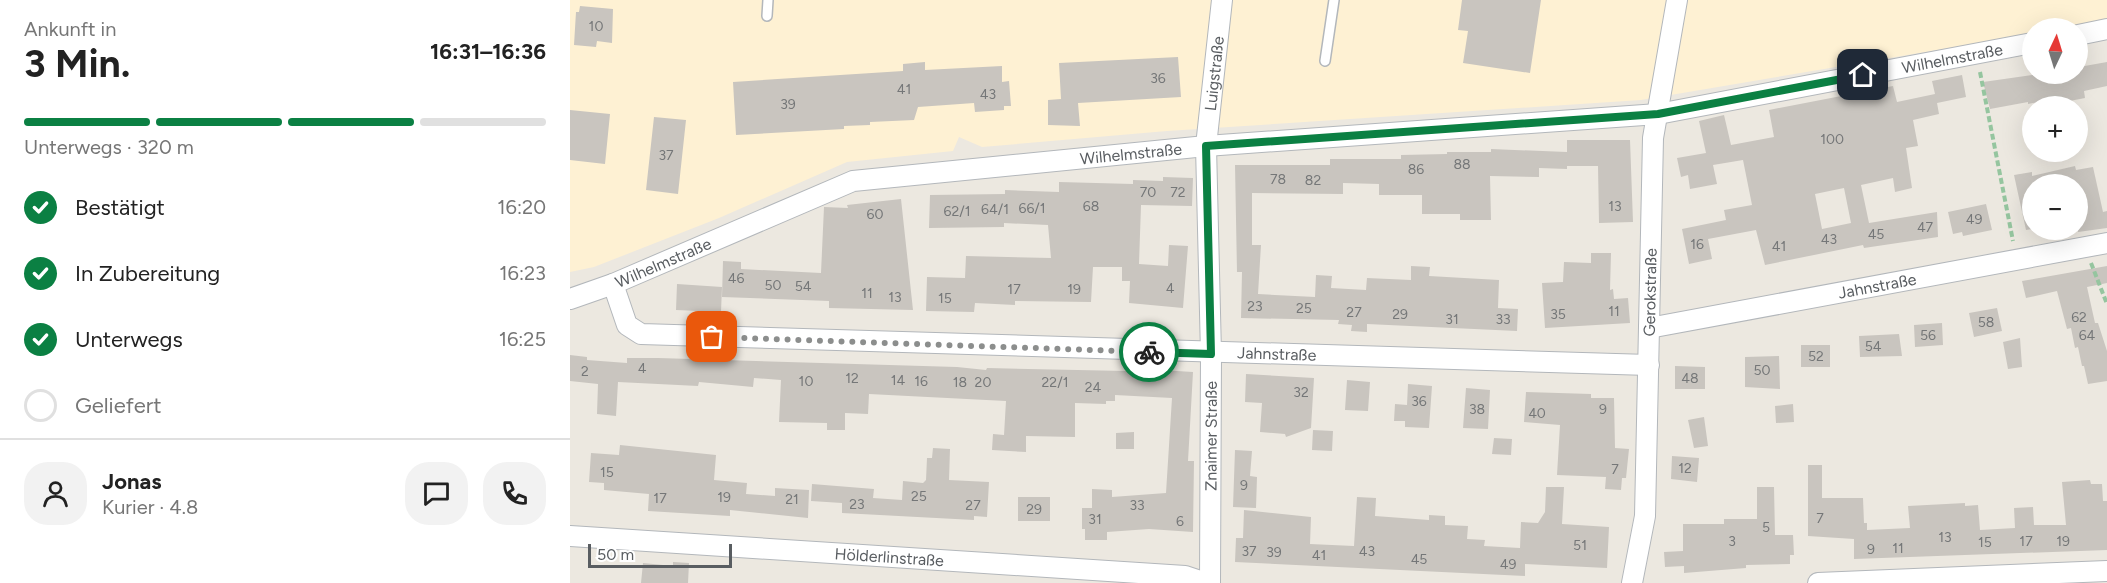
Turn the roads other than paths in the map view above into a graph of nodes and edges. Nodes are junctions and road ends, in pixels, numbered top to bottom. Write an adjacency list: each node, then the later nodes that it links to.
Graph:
1 (768, 0): 5 (lane)
2 (1222, 0): 11 (street, Luigstraße)
3 (1334, 0): 9 (lane)
4 (1677, 0): 10 (street, Gerokstraße)
5 (767, 16)
6 (2107, 29): 7 (street)
7 (2088, 33)
8 (2022, 45): 10 (street, Wilhelmstraße)
9 (1325, 61)
10 (1658, 114): 11 (street, Wilhelmstraße); 15 (street, Gerokstraße)
11 (1206, 146): 13 (street, Wilhelmstraße); 16 (street, Znaimer Straße)
12 (2107, 243): 15 (street, Jahnstraße)
13 (613, 284): 14 (street, Wilhelmstraße); 16 (street, Jahnstraße)
14 (570, 299)
15 (1649, 328): 17 (street, Gerokstraße)
16 (1211, 354): 17 (street, Jahnstraße); 20 (street, Znaimer Straße)
17 (1649, 365): 21 (street, Gerokstraße)
18 (570, 536): 20 (street, Hölderlinstraße)
19 (2107, 571): 22 (street)
20 (1208, 583)
21 (1632, 583)
22 (1818, 583)

